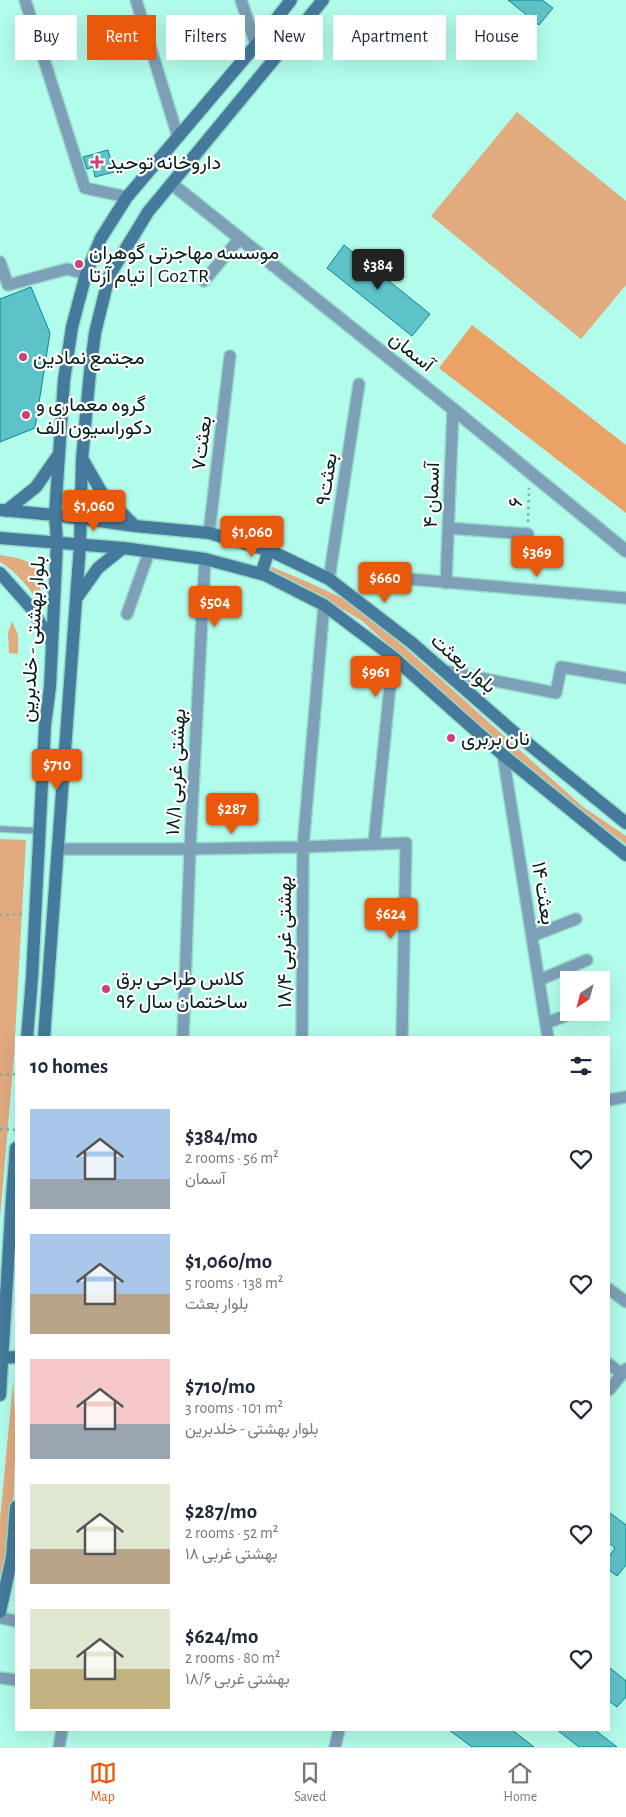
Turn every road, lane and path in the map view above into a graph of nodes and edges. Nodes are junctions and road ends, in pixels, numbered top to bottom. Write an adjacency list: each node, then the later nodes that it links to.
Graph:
1 (25, 0): 11 (street)
2 (136, 0): 9 (street)
3 (241, 0): 7 (street)
4 (291, 0): 6 (main road, بلوار بهشتی - خلدبرین)
5 (324, 0): 10 (main road, بلوار بهشتی - خلدبرین)
6 (279, 15)
7 (255, 42)
8 (255, 46): 9 (main road, بلوار بهشتی - خلدبرین)
9 (178, 137): 11 (main road, بلوار بهشتی - خلدبرین)
10 (172, 184): 12 (street, آسمان); 21 (main road, بلوار بهشتی - خلدبرین)
11 (127, 197): 14 (main road, بلوار بهشتی - خلدبرین)
12 (240, 238): 15 (street); 19 (street, آسمان)
13 (0, 262): 16 (street)
14 (86, 274): 16 (street); 20 (main road, بلوار بهشتی - خلدبرین)
15 (204, 281)
16 (4, 287)
17 (230, 356): 28 (street, بعثت۷)
18 (359, 384): 40 (street, بعثت۹)
19 (453, 408): 22 (street, آسمان); 27 (street, ۴ آسمان)
20 (59, 454): 23 (main road); 24 (main road, بلوار بهشتی - خلدبرین)
21 (82, 459): 25 (main road, بلوار بهشتی - خلدبرین); 26 (main road)
22 (529, 471): 29 (path, ۶); 35 (street, آسمان)
23 (3, 511): 24 (main road, بلوار بعثت)
24 (55, 515): 25 (main road, بلوار بعثت); 31 (main road, بلوار بهشتی - خلدبرین)
25 (81, 518): 26 (main road, بلوار بعثت); 32 (main road, بلوار بهشتی - خلدبرین)
26 (135, 526): 28 (main road, بلوار بعثت)
27 (448, 528): 29 (street); 42 (street, ۴ آسمان)
28 (209, 533): 34 (main road, بلوار بعثت)
29 (528, 534)
30 (0, 538): 31 (main road)
31 (57, 542): 32 (main road); 47 (main road, بلوار بهشتی - خلدبرین)
32 (80, 545): 33 (main road); 44 (main road, بلوار بهشتی - خلدبرین)
33 (123, 548): 36 (main road); 44 (main road)
34 (269, 550): 39 (main road); 40 (main road, بلوار بعثت)
35 (626, 551)
36 (149, 552): 37 (main road); 46 (street)
37 (205, 559): 39 (main road); 60 (street, بهشتی غربی ۱۸/۱)
38 (0, 574): 47 (main road)
39 (260, 574): 45 (main road)
40 (329, 579): 49 (main road, بلوار بعثت)
41 (389, 582): 42 (street)
42 (446, 583): 43 (street)
43 (626, 598)
44 (75, 601): 52 (main road, بلوار بهشتی - خلدبرین)
45 (324, 605): 48 (main road); 58 (street, بهشتی غربی ۱۸/۴)
46 (127, 614)
47 (52, 643): 51 (main road, بلوار بهشتی - خلدبرین)
48 (393, 658): 53 (main road); 57 (street)
49 (446, 671): 50 (street); 54 (main road, بلوار بعثت)
50 (626, 678)
51 (50, 687): 52 (main road); 56 (main road, بلوار بهشتی - خلدبرین)
52 (69, 688): 59 (main road, بلوار بهشتی - خلدبرین)
53 (503, 755): 61 (main road); 65 (street, بعثت ۱۴)
54 (626, 823)
55 (0, 829): 56 (lane)
56 (41, 831): 63 (main road, بلوار بهشتی - خلدبرین)
57 (374, 843): 58 (street); 74 (street)
58 (303, 847): 60 (street); 73 (street, بهشتی غربی ۱۸/۴)
59 (59, 849): 60 (street); 71 (main road, بلوار بهشتی - خلدبرین)
60 (190, 849): 72 (street, بهشتی غربی ۱۸/۱)
61 (626, 855)
62 (0, 915): 63 (path)
63 (36, 915): 70 (main road, بلوار بهشتی - خلدبرین)
64 (576, 919): 65 (street)
65 (532, 936): 67 (street, بعثت ۱۴)
66 (587, 960): 67 (street)
67 (539, 980): 69 (street, بعثت ۱۴)
68 (560, 1018): 69 (street)
69 (546, 1023): 75 (street, بعثت ۱۴)
70 (27, 1036)
71 (44, 1036)
72 (183, 1036)
73 (302, 1036)
74 (402, 1036)
75 (548, 1036)
76 (15, 1074): 77 (path)
77 (0, 1075)
78 (626, 1097): 79 (street)
79 (610, 1100)
80 (0, 1129): 81 (path)
81 (15, 1130)
82 (15, 1160): 86 (main road)
83 (610, 1290): 84 (street)
84 (626, 1302)
85 (15, 1357): 86 (main road)
86 (2, 1358): 90 (main road)
87 (610, 1364): 88 (street)
88 (624, 1371): 89 (street)
89 (610, 1389)
90 (0, 1396)
91 (15, 1532): 92 (main road)
92 (0, 1612)
93 (0, 1618): 94 (street)
94 (15, 1621)
95 (0, 1678): 96 (street)
96 (15, 1680)
97 (62, 1731): 99 (street)
98 (339, 1731): 100 (street)
99 (59, 1747)
100 (335, 1747)

